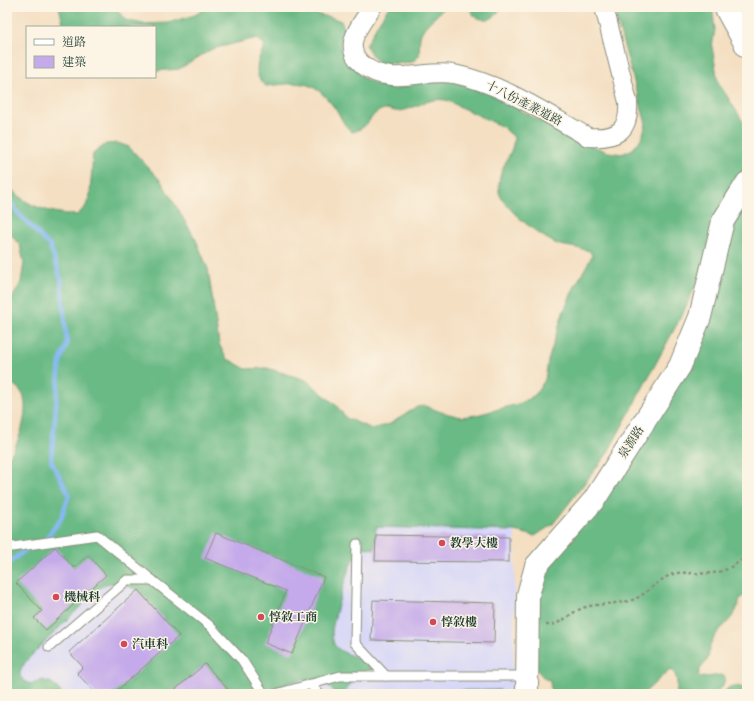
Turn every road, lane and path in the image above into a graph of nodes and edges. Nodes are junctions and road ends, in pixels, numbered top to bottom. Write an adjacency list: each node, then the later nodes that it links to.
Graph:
1 (372, 7): 2 (street, 十八份產業道路)
2 (604, 7)
3 (725, 7): 4 (street)
4 (747, 47)
5 (747, 183): 10 (street, 泉源路)
6 (357, 544): 12 (lane)
7 (13, 548): 9 (lane)
8 (747, 556): 10 (path)
9 (152, 580): 11 (lane); 15 (lane)
10 (528, 625): 14 (street, 泉源路)
11 (49, 647)
12 (386, 676): 13 (lane); 14 (lane)
13 (310, 684): 16 (lane); 17 (lane)
14 (526, 685)
15 (264, 694)
16 (276, 694)
17 (319, 694)

